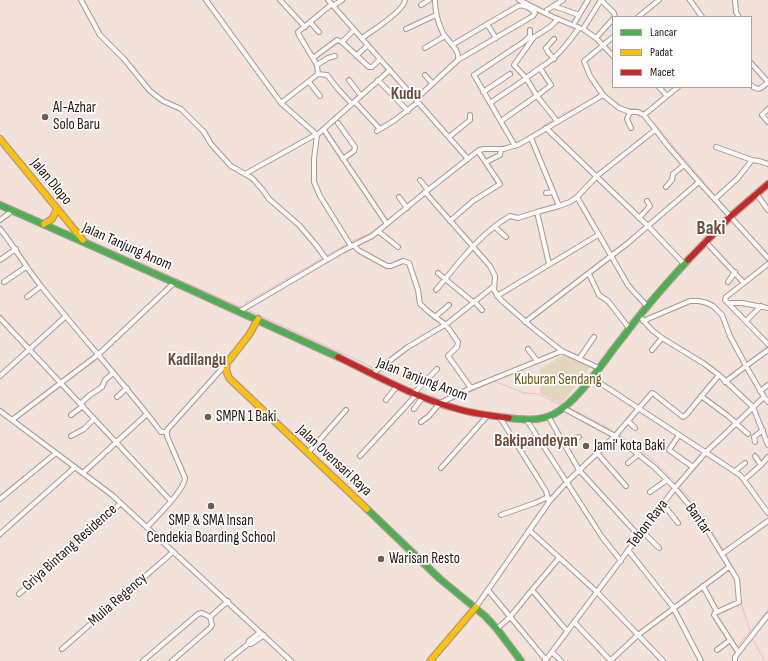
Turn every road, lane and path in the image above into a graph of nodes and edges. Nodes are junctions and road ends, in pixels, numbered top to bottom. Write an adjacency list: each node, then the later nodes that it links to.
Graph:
1 (81, 0): 108 (street)
2 (206, 0): 78 (street)
3 (280, 0): 31 (street)
4 (328, 0): 17 (street)
5 (342, 0): 17 (street)
6 (405, 0): 38 (street)
7 (429, 0): 16 (street)
8 (435, 0): 20 (street)
9 (519, 0): 26 (street)
10 (563, 0): 18 (street)
11 (588, 0): 21 (street)
12 (601, 0): 22 (street); 32 (street)
13 (659, 0): 23 (street)
14 (690, 0): 24 (street)
15 (735, 0): 25 (street)
16 (421, 4)
17 (332, 5): 28 (street); 34 (street)
18 (554, 6): 19 (street); 21 (street)
19 (547, 10)
20 (436, 15): 33 (street); 37 (street)
21 (579, 15): 29 (street)
22 (614, 16)
23 (639, 16)
24 (701, 16)
25 (738, 16)
26 (558, 19): 32 (street); 62 (street)
27 (612, 20): 40 (street)
28 (310, 22): 31 (street); 36 (street)
29 (575, 22)
30 (487, 24): 39 (street); 39 (street); 45 (street)
31 (304, 27): 51 (street)
32 (581, 28): 40 (street); 53 (street)
33 (406, 29)
34 (354, 30): 38 (street); 43 (street)
35 (530, 30): 71 (street)
36 (319, 32)
37 (445, 36): 45 (street); 47 (street)
38 (362, 38): 44 (street)
39 (496, 38): 54 (street)
40 (596, 38): 46 (street)
41 (612, 38): 46 (street)
42 (554, 39): 53 (street)
43 (342, 42): 50 (street); 51 (street)
44 (368, 45): 50 (street); 52 (street)
45 (452, 45): 54 (street)
46 (603, 45): 48 (street); 72 (street)
47 (425, 48)
48 (612, 55)
49 (335, 56): 56 (street)
50 (356, 56): 52 (street)
51 (312, 58): 56 (street)
52 (380, 59): 58 (street)
53 (554, 59): 57 (street)
54 (458, 60): 67 (street)
55 (752, 64): 66 (street)
56 (317, 65): 59 (street)
57 (540, 68): 62 (street); 75 (street)
58 (390, 70): 64 (street); 77 (street)
59 (318, 74): 65 (street); 79 (street)
60 (510, 74): 71 (street)
61 (425, 75): 67 (street)
62 (525, 79): 75 (street); 80 (street)
63 (349, 80): 74 (street)
64 (378, 80): 74 (street); 82 (street)
65 (309, 82): 73 (street); 78 (street)
66 (768, 82): 68 (street)
67 (432, 83): 77 (street)
68 (752, 86)
69 (660, 88): 76 (street)
70 (677, 88): 76 (street)
71 (483, 92): 80 (street)
72 (601, 93): 83 (street); 86 (street)
73 (320, 96)
74 (361, 96): 79 (street)
75 (536, 96): 86 (street); 87 (street)
76 (667, 96): 84 (street)
77 (417, 101): 82 (street); 95 (street)
78 (281, 103): 94 (street)
79 (353, 103): 82 (street); 92 (street)
80 (490, 103): 87 (street)
81 (768, 109): 88 (street)
82 (408, 111)
83 (630, 112): 84 (street); 91 (street)
84 (645, 114): 93 (street)
85 (470, 115): 95 (street)
86 (555, 119): 90 (street)
87 (501, 121): 98 (street)
88 (768, 122)
89 (338, 123): 103 (street)
90 (546, 128): 96 (street); 109 (street)
91 (631, 128)
92 (324, 130): 94 (street); 103 (street)
93 (655, 130): 107 (street); 109 (street)
94 (316, 135): 108 (street); 143 (street)
95 (449, 137): 102 (street)
96 (531, 138): 98 (street); 115 (street)
97 (0, 139): 125 (main road, Jalan Dlopo)
98 (514, 144): 100 (street)
99 (716, 147): 104 (street)
100 (501, 150): 101 (street); 105 (street)
101 (478, 151): 102 (street); 105 (street)
102 (467, 158): 114 (street)
103 (342, 159): 133 (street)
104 (752, 160): 106 (street); 120 (street)
105 (486, 162): 132 (street)
106 (768, 164)
107 (684, 165): 111 (street); 113 (street)
108 (245, 174): 148 (street)
109 (597, 176): 119 (street); 130 (street)
110 (420, 180): 114 (street)
111 (699, 182): 120 (street); 135 (street)
112 (768, 184): 117 (main road, Jalan Tanjung Anom)
113 (666, 187)
114 (426, 190): 123 (street); 132 (street)
115 (553, 192): 116 (street); 124 (street)
116 (546, 193)
117 (756, 193): 126 (street); 129 (main road, Jalan Tanjung Anom)
118 (398, 197): 123 (street)
119 (577, 197): 124 (street); 139 (street)
120 (715, 199): 129 (street)
121 (647, 201): 130 (street)
122 (0, 206): 127 (main road, Jalan Tanjung Anom)
123 (406, 206): 133 (street)
124 (559, 206): 128 (street)
125 (57, 209): 134 (main road); 141 (main road, Jalan Dlopo)
126 (768, 210)
127 (12, 211): 131 (street); 134 (main road, Jalan Tanjung Anom)
128 (538, 212): 136 (street); 151 (street)
129 (730, 216): 142 (main road, Jalan Tanjung Anom); 149 (street)
130 (639, 218): 135 (street)
131 (0, 220)
132 (450, 221): 144 (street)
133 (386, 222): 138 (street)
134 (44, 224): 141 (main road, Jalan Tanjung Anom)
135 (648, 226): 147 (street); 152 (street)
136 (495, 227): 140 (street); 144 (street)
137 (0, 229): 146 (street)
138 (378, 231): 143 (street); 145 (street)
139 (598, 235): 147 (street); 151 (street)
140 (506, 238)
141 (84, 241): 160 (main road, Jalan Tanjung Anom)
142 (705, 241): 152 (main road, Jalan Tanjung Anom); 155 (street)
143 (351, 244): 148 (street); 177 (street)
144 (472, 246): 158 (street); 163 (street)
145 (398, 247)
146 (16, 249): 150 (street); 154 (street)
147 (611, 257): 157 (street); 171 (street)
148 (326, 258): 174 (street)
149 (768, 258)
150 (0, 260)
151 (549, 264): 166 (street)
152 (684, 264): 171 (main road, Jalan Tanjung Anom)
153 (768, 264): 162 (street)
154 (26, 267): 159 (street); 164 (street)
155 (735, 272): 161 (street); 162 (street)
156 (438, 273): 158 (street)
157 (589, 274): 182 (street); 184 (street)
158 (445, 279): 165 (street); 168 (street)
159 (4, 282)
160 (175, 282): 174 (main road, Jalan Tanjung Anom); 193 (street)
161 (728, 282)
162 (744, 283): 169 (street)
163 (494, 285): 166 (street); 168 (street)
164 (41, 286): 167 (street); 176 (street)
165 (436, 290)
166 (497, 296): 182 (street)
167 (27, 297)
168 (474, 302): 175 (street); 183 (street)
169 (728, 303): 172 (street); 180 (street)
170 (449, 305): 177 (street)
171 (648, 306): 178 (main road, Jalan Tanjung Anom)
172 (761, 306): 173 (street); 180 (street)
173 (768, 308)
174 (243, 309): 179 (main road, Jalan Tanjung Anom)
175 (482, 310)
176 (66, 316): 189 (street); 193 (street)
177 (435, 317): 183 (street)
178 (641, 318): 184 (main road, Jalan Tanjung Anom); 186 (street); 197 (street)
179 (258, 319): 196 (main road); 200 (main road, Jalan Tanjung Anom)
180 (746, 321): 187 (street)
181 (1, 322): 189 (street)
182 (526, 322): 192 (street)
183 (446, 324): 200 (street); 210 (street)
184 (629, 328): 198 (main road, Jalan Tanjung Anom)
185 (594, 337): 194 (street)
186 (662, 338): 190 (street); 202 (street)
187 (768, 344)
188 (528, 349): 195 (street)
189 (29, 350): 203 (street); 206 (street)
190 (652, 350)
191 (768, 350): 197 (street)
192 (562, 351): 194 (street); 195 (street)
193 (99, 354): 201 (street); 206 (street)
194 (579, 359): 198 (street)
195 (537, 361): 210 (street)
196 (227, 363): 240 (street); 252 (main road, Jalan Ovensari Raya)
197 (746, 366): 205 (street); 211 (street)
198 (599, 368): 204 (main road, Jalan Tanjung Anom)
199 (437, 369): 212 (street)
200 (375, 372): 208 (main road, Jalan Tanjung Anom)
201 (113, 373): 209 (street); 220 (street)
202 (719, 375): 205 (street); 213 (street)
203 (0, 376)
204 (591, 377): 222 (main road, Jalan Tanjung Anom); 224 (street)
205 (725, 382): 221 (street)
206 (61, 383): 220 (street); 234 (street)
207 (768, 385): 211 (street)
208 (397, 386): 212 (main road, Jalan Tanjung Anom); 217 (street)
209 (127, 388): 214 (street); 227 (street)
210 (471, 388): 219 (street)
211 (760, 391): 216 (street)
212 (415, 394): 215 (main road, Jalan Tanjung Anom); 255 (street)
213 (701, 396): 224 (street); 237 (street)
214 (117, 397)
215 (423, 397): 219 (main road, Jalan Tanjung Anom); 223 (street)
216 (764, 397): 218 (street); 221 (street, Tebon Raya)
217 (386, 400)
218 (768, 402)
219 (440, 403): 229 (main road, Jalan Tanjung Anom); 236 (street)
220 (81, 405): 228 (street); 232 (street)
221 (753, 407): 237 (street, Tebon Raya); 239 (street)
222 (563, 408): 231 (main road, Jalan Tanjung Anom); 242 (street, Bantar)
223 (414, 409)
224 (638, 409): 235 (street); 243 (street)
225 (346, 410): 252 (street)
226 (0, 411): 234 (street)
227 (147, 414): 240 (street); 246 (street)
228 (71, 415)
229 (488, 415): 230 (main road, Jalan Tanjung Anom); 262 (street)
230 (499, 416): 233 (main road, Jalan Tanjung Anom); 272 (street)
231 (548, 416): 233 (main road, Jalan Tanjung Anom); 248 (street)
232 (94, 419): 244 (street); 246 (street)
233 (526, 419): 269 (street)
234 (12, 420): 251 (street)
235 (628, 421): 238 (street); 242 (street)
236 (422, 422)
237 (737, 423): 241 (street); 250 (street, Tebon Raya)
238 (635, 428)
239 (762, 430): 247 (street); 249 (street)
240 (167, 431): 277 (street)
241 (748, 434)
242 (615, 435): 253 (street); 254 (street, Bantar)
243 (679, 435): 250 (street); 263 (street)
244 (71, 436)
245 (579, 437): 248 (street)
246 (116, 442): 266 (street); 277 (street)
247 (755, 442)
248 (563, 443): 264 (street)
249 (768, 445)
250 (706, 452): 263 (street, Tebon Raya); 265 (street)
251 (56, 453): 261 (street); 275 (street)
252 (308, 453): 302 (main road, Jalan Ovensari Raya)
253 (598, 453): 264 (street); 270 (street)
254 (639, 454): 258 (street); 267 (street, Bantar)
255 (360, 456)
256 (755, 456): 260 (street)
257 (768, 456): 260 (street)
258 (628, 463)
259 (745, 463): 265 (street)
260 (761, 465): 268 (street)
261 (75, 467): 266 (street); 287 (street)
262 (441, 468)
263 (693, 468): 271 (street, Tebon Raya)
264 (579, 470): 269 (street); 288 (street)
265 (735, 471): 268 (street)
266 (83, 473): 278 (street)
267 (667, 480): 271 (street, Bantar); 273 (street)
268 (744, 480): 280 (street)
269 (566, 483): 274 (street); 294 (street)
270 (626, 486)
271 (676, 487): 279 (street, Tebon Raya); 292 (street, Bantar)
272 (546, 491): 274 (street); 276 (street)
273 (650, 492)
274 (557, 493): 276 (street)
275 (0, 499)
276 (548, 499): 281 (street); 285 (street)
277 (171, 501): 284 (street)
278 (121, 503): 284 (street); 300 (street, Griya Bintang Residence)
279 (664, 505): 283 (street); 286 (street, Tebon Raya)
280 (768, 513)
281 (501, 515)
282 (768, 521): 292 (street)
283 (678, 522)
284 (147, 527): 291 (street)
285 (529, 530): 293 (street); 297 (street)
286 (643, 532): 288 (street, Tebon Raya); 289 (street)
287 (0, 534)
288 (639, 536): 290 (street, Tebon Raya)
289 (659, 548)
290 (628, 550): 294 (street, Tebon Raya); 303 (street)
291 (173, 552): 301 (street); 314 (street, Mulia Regency)
292 (723, 553): 295 (street, Bantar)
293 (559, 558): 298 (street); 299 (street)
294 (621, 561): 299 (street, Tebon Raya)
295 (729, 567): 296 (street); 304 (street, Bantar)
296 (703, 586): 303 (street); 304 (street)
297 (488, 590): 302 (street); 307 (street)
298 (532, 590): 307 (street); 310 (street)
299 (597, 592): 308 (street, Tebon Raya); 312 (street)
300 (19, 594)
301 (228, 601): 306 (street); 311 (street)
302 (476, 607): 309 (main road, Jalan Ovensari Raya); 323 (main road)
303 (673, 607): 312 (street); 329 (street)
304 (717, 612): 313 (street)
305 (768, 615): 317 (street)
306 (210, 617): 319 (street); 320 (street)
307 (510, 617): 309 (street); 325 (street)
308 (574, 622): 310 (street, Tebon Raya); 327 (street)
309 (497, 629): 324 (main road, Jalan Ovensari Raya)
310 (567, 631): 316 (street, Tebon Raya)
311 (262, 633): 321 (street); 322 (street)
312 (638, 635): 327 (street); 328 (street)
313 (730, 640): 315 (street); 317 (street)
314 (62, 649)
315 (717, 650)
316 (552, 652): 325 (street, Tebon Raya); 326 (street)
317 (738, 652): 318 (street)
318 (735, 659): 330 (street)
319 (143, 661)
320 (172, 661)
321 (227, 661)
322 (291, 661)
323 (430, 661)
324 (521, 661)
325 (545, 661)
326 (561, 661)
327 (610, 661)
328 (663, 661)
329 (701, 661)
330 (730, 661)

